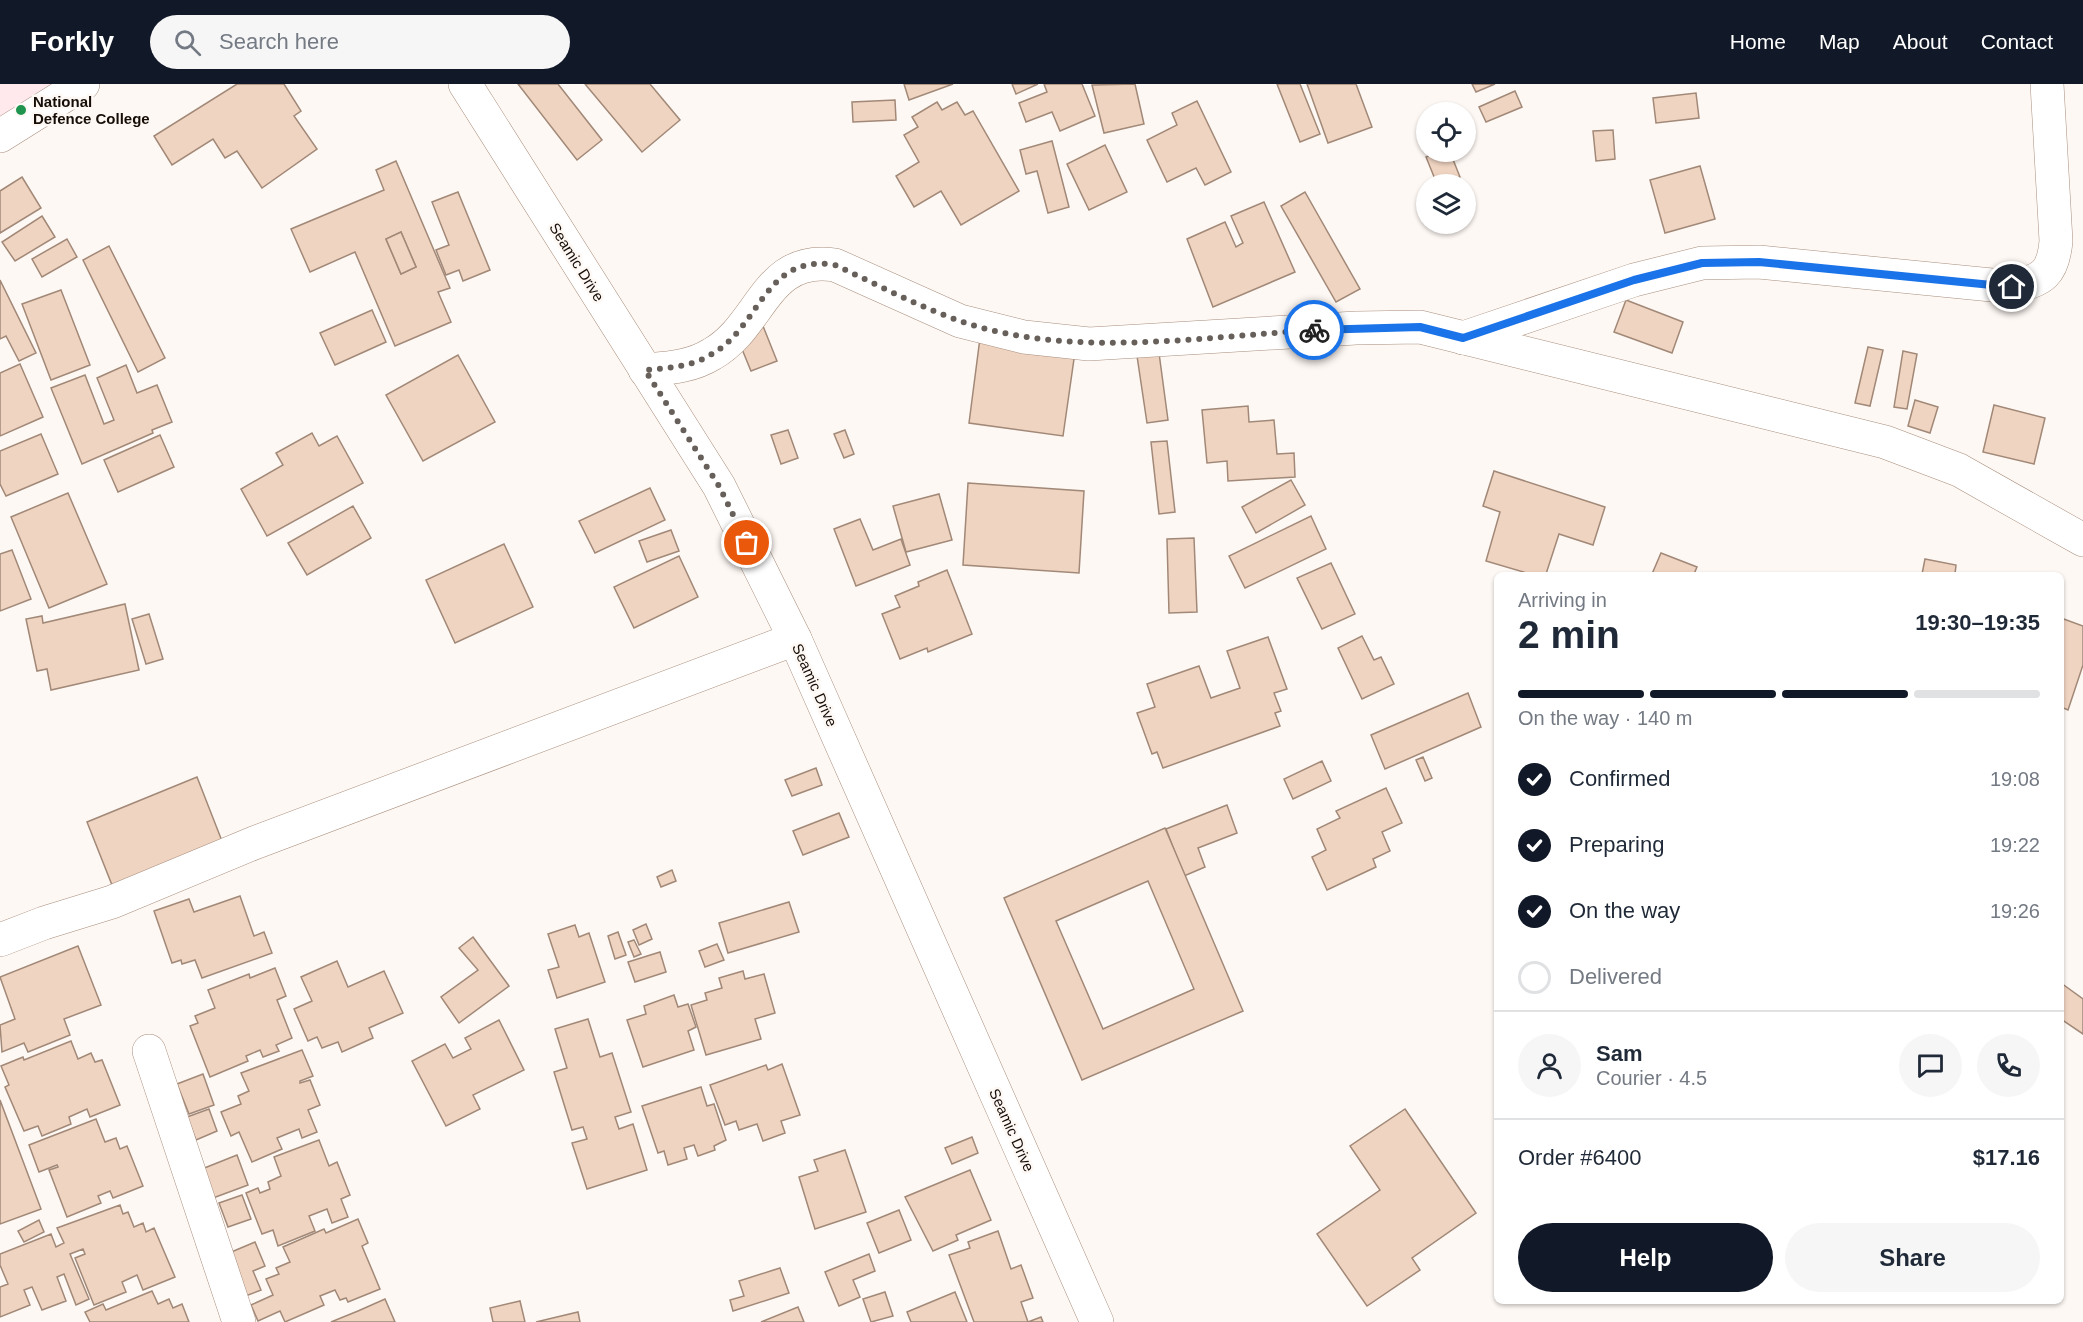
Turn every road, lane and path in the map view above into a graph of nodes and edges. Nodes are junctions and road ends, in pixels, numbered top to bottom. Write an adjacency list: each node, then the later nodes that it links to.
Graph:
1 (83, 84): 4 (street)
2 (465, 84): 6 (street, Seamic Drive)
3 (2047, 84): 5 (street)
4 (0, 136)
5 (1463, 338): 6 (street); 7 (street)
6 (645, 370): 8 (street, Seamic Drive)
7 (2083, 540)
8 (795, 639): 9 (street); 12 (street, Seamic Drive)
9 (0, 940)
10 (149, 1051): 11 (street)
11 (239, 1322)
12 (1097, 1322)

